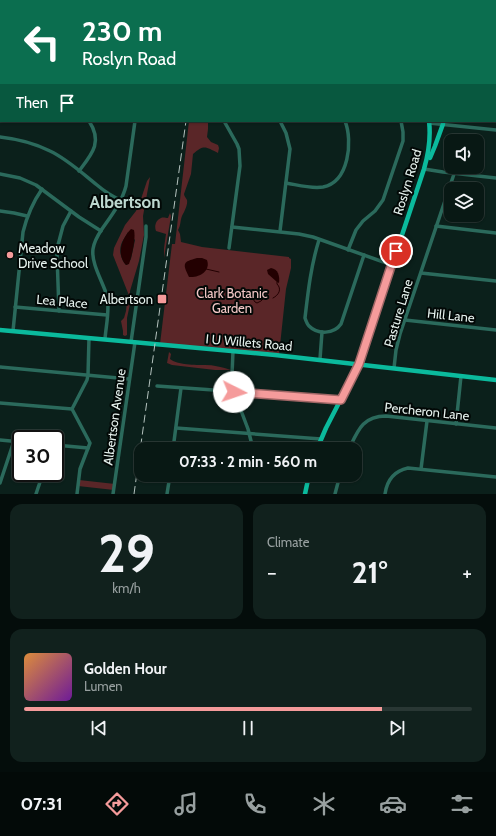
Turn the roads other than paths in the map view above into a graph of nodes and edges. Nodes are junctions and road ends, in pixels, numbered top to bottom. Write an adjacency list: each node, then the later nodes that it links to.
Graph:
1 (90, 122): 13 (street)
2 (135, 122): 20 (street)
3 (225, 122): 26 (street)
4 (280, 122): 18 (street)
5 (345, 122): 18 (street)
6 (401, 122): 32 (street)
7 (429, 122): 9 (street); 12 (main road, Roslyn Road)
8 (456, 123): 9 (street); 10 (street)
9 (444, 124): 12 (main road)
10 (496, 130)
11 (0, 137): 13 (street)
12 (424, 169): 14 (street); 34 (main road, Roslyn Road)
13 (79, 171): 20 (street)
14 (444, 172)
15 (0, 174): 19 (street)
16 (454, 174): 17 (street); 25 (street, Pasture Lane)
17 (496, 178)
18 (286, 183): 28 (street)
19 (42, 189): 22 (street); 23 (street)
20 (120, 200): 27 (street)
21 (0, 211): 23 (street)
22 (71, 211): 27 (street); 38 (street)
23 (27, 216): 37 (street)
24 (146, 226): 47 (street, Albertson Avenue)
25 (436, 226): 29 (street); 35 (street, Pasture Lane)
26 (232, 227): 28 (street); 31 (street)
27 (101, 231): 39 (street)
28 (280, 231): 30 (street)
29 (496, 233)
30 (319, 240): 32 (street); 44 (street)
31 (228, 248)
32 (348, 250): 33 (street)
33 (364, 255): 34 (street); 44 (street)
34 (392, 265): 50 (main road, Roslyn Road)
35 (420, 273): 36 (street); 40 (street, Pasture Lane)
36 (496, 281)
37 (15, 306): 38 (street, Lea Place); 43 (street)
38 (60, 311): 39 (street, Lea Place)
39 (107, 315): 46 (street)
40 (404, 320): 42 (street, Hill Lane); 52 (street, Pasture Lane)
41 (0, 330): 43 (main road, I U Willets Road)
42 (496, 330)
43 (13, 331): 45 (main road, I U Willets Road)
44 (322, 332): 49 (street)
45 (89, 338): 46 (main road, I U Willets Road); 53 (street)
46 (105, 339): 47 (main road, I U Willets Road)
47 (133, 342): 48 (main road, I U Willets Road); 55 (street, Albertson Avenue)
48 (233, 351): 49 (main road, I U Willets Road); 59 (street)
49 (320, 359): 50 (main road, I U Willets Road)
50 (359, 364): 52 (main road, I U Willets Road); 60 (main road, Roslyn Road)
51 (0, 367): 53 (street)
52 (394, 368): 54 (main road, I U Willets Road)
53 (88, 375): 55 (street); 62 (street)
54 (461, 376): 56 (main road, I U Willets Road); 64 (street)
55 (129, 379): 87 (street, Albertson Avenue)
56 (496, 380)
57 (157, 386): 58 (street)
58 (181, 388): 59 (street); 65 (street)
59 (234, 392): 60 (street); 67 (street)
60 (341, 400): 68 (main road, Roslyn Road)
61 (0, 403): 62 (street)
62 (72, 409): 77 (street)
63 (427, 421): 64 (street, Percheron Lane); 74 (street, Percheron Lane); 78 (street)
64 (456, 424): 66 (street, Percheron Lane)
65 (176, 428): 67 (street); 71 (street)
66 (496, 428)
67 (249, 433): 68 (street); 72 (street)
68 (321, 438): 73 (main road, Roslyn Road)
69 (0, 440): 70 (street)
70 (12, 441)
71 (174, 442)
72 (251, 442)
73 (320, 442)
74 (353, 442)
75 (64, 446): 77 (street)
76 (12, 447): 84 (street)
77 (88, 448): 86 (street)
78 (422, 469): 79 (street); 91 (street)
79 (496, 477)
80 (40, 482): 85 (street)
81 (169, 482): 88 (street)
82 (308, 482): 89 (main road)
83 (338, 482): 90 (street)
84 (0, 483)
85 (36, 494)
86 (77, 494)
87 (113, 494)
88 (167, 494)
89 (305, 494)
90 (335, 494)
91 (385, 494)

